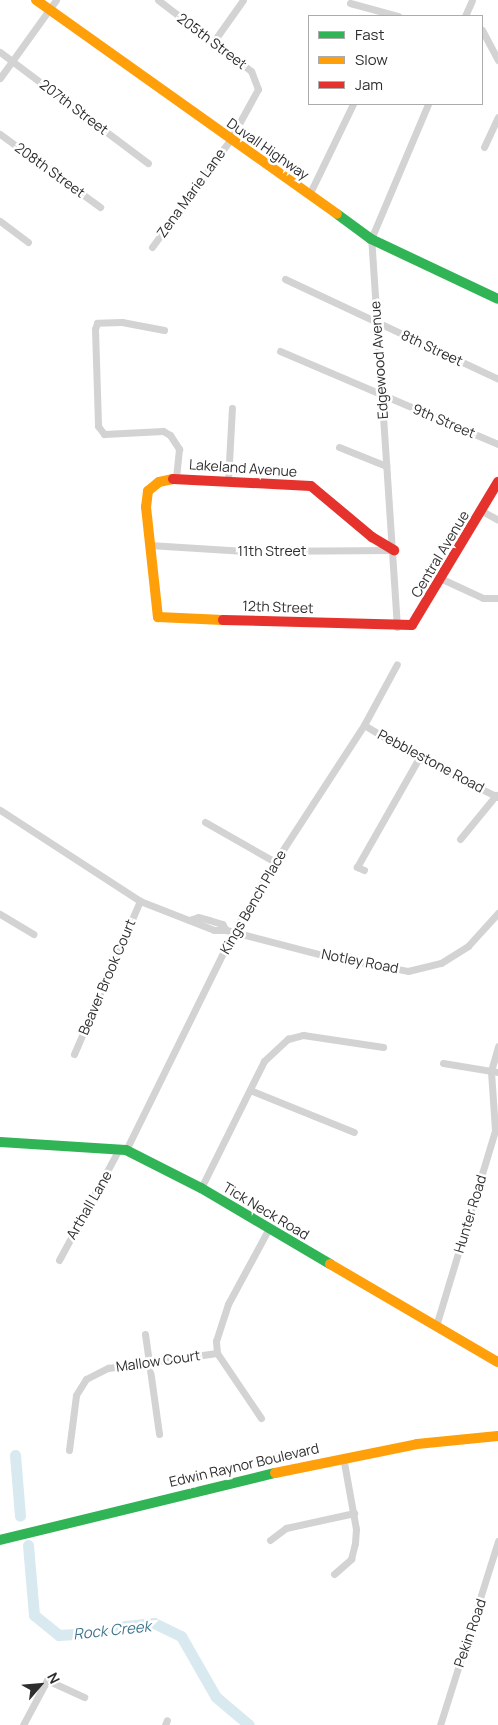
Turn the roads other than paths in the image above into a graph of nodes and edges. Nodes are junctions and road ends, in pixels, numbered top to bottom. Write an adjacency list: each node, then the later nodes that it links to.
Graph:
1 (36, 0): 7 (street, Duvall Highway)
2 (56, 0): 7 (street)
3 (158, 0): 11 (street, 205th Street)
4 (243, 0): 11 (street)
5 (350, 3): 8 (street)
6 (471, 3): 9 (street)
7 (49, 10): 14 (street); 20 (street, Duvall Highway)
8 (393, 15)
9 (465, 15)
10 (483, 32): 13 (street)
11 (214, 41): 20 (street, 205th Street)
12 (0, 52): 14 (street, 207th Street)
13 (498, 60)
14 (12, 61): 15 (street); 22 (street, 207th Street)
15 (0, 78)
16 (352, 105): 23 (street)
17 (428, 105): 26 (street, Edgewood Avenue)
18 (498, 117): 21 (street)
19 (0, 134): 24 (street, 208th Street)
20 (230, 140): 23 (street, Duvall Highway); 28 (street, Zena Marie Lane)
21 (484, 147)
22 (148, 163)
23 (309, 195): 26 (street, Duvall Highway)
24 (100, 207)
25 (0, 221): 27 (street)
26 (371, 239): 30 (street, Duvall Highway); 31 (street, Edgewood Avenue)
27 (28, 242)
28 (152, 247)
29 (285, 280): 31 (street, 8th Street)
30 (498, 298)
31 (376, 322): 34 (street, 8th Street); 35 (street, Edgewood Avenue)
32 (164, 330): 40 (street)
33 (280, 351): 35 (street, 9th Street)
34 (498, 379)
35 (381, 394): 37 (street, 9th Street); 39 (street, Edgewood Avenue)
36 (232, 408): 41 (street)
37 (498, 444)
38 (339, 447): 39 (street)
39 (386, 466): 46 (street, Edgewood Avenue)
40 (176, 478): 41 (street, Lakeland Avenue); 45 (street, Lakeland Avenue)
41 (228, 481): 46 (street, Lakeland Avenue)
42 (498, 482): 43 (street, Central Avenue)
43 (482, 511): 44 (street); 47 (street, Central Avenue)
44 (498, 520)
45 (149, 545): 46 (street, 11th Street); 49 (street, 12th Street)
46 (394, 550): 49 (street, Edgewood Avenue)
47 (442, 579): 48 (street); 49 (street, Central Avenue)
48 (498, 598)
49 (397, 627)
50 (397, 664): 51 (street, Kings Bench Place)
51 (364, 725): 52 (street, Pebblestone Road); 57 (street, Kings Bench Place)
52 (418, 758): 53 (street, Pebblestone Road); 58 (street)
53 (497, 796): 56 (street)
54 (0, 810): 59 (street, Notley Road)
55 (206, 822): 57 (street)
56 (460, 839)
57 (275, 862): 62 (street, Kings Bench Place)
58 (364, 870)
59 (140, 901): 62 (street, Notley Road); 66 (street, Beaver Brook Court)
60 (498, 913): 62 (street, Notley Road)
61 (0, 914): 63 (street)
62 (230, 932): 72 (street, Kings Bench Place)
63 (33, 934)
64 (498, 1046): 68 (street, Hunter Road)
65 (383, 1047): 69 (street)
66 (74, 1054)
67 (444, 1063): 68 (street)
68 (495, 1071): 76 (street, Hunter Road)
69 (250, 1090): 70 (street); 73 (street)
70 (354, 1132)
71 (0, 1142): 72 (street, Tick Neck Road)
72 (123, 1150): 73 (street, Tick Neck Road); 75 (street, Arthall Lane)
73 (201, 1188): 74 (street, Tick Neck Road)
74 (268, 1230): 76 (street, Tick Neck Road); 78 (street)
75 (59, 1260)
76 (436, 1326): 80 (street, Tick Neck Road)
77 (145, 1334): 79 (street)
78 (217, 1353): 79 (street, Mallow Court); 81 (street)
79 (147, 1360): 82 (street); 84 (street, Mallow Court)
80 (498, 1362)
81 (260, 1418)
82 (159, 1434)
83 (498, 1436): 85 (street, Edwin Raynor Boulevard)
84 (69, 1450)
85 (343, 1457): 86 (street); 87 (street, Edwin Raynor Boulevard)
86 (354, 1513): 88 (street); 90 (street)
87 (0, 1540)
88 (270, 1540)
89 (498, 1541): 93 (street, Pekin Road)
90 (334, 1574)
91 (84, 1697): 92 (street)
92 (25, 1724)
93 (440, 1725)

